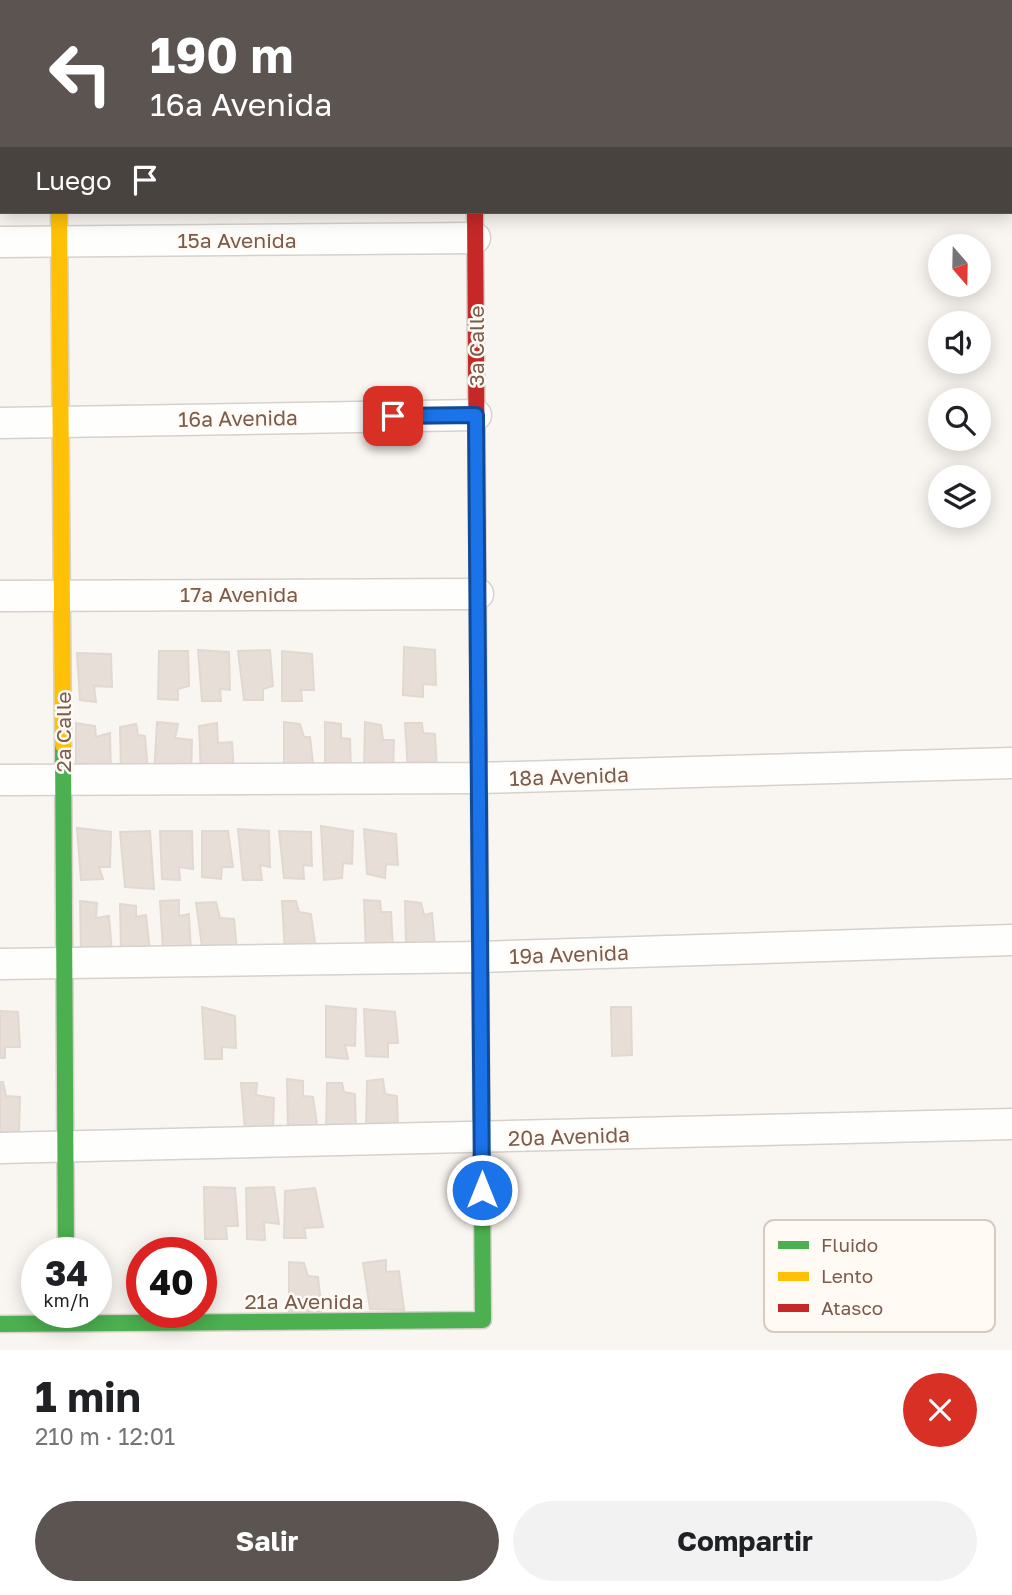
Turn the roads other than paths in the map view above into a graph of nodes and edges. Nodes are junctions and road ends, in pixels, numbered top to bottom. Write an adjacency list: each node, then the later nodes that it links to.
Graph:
1 (59, 214): 3 (street, 2a Calle)
2 (475, 225): 3 (street, 15a Avenida); 5 (street, 3a Calle)
3 (59, 241): 4 (street, 15a Avenida); 6 (street, 2a Calle)
4 (0, 242)
5 (476, 415): 6 (street, 16a Avenida); 9 (street, 3a Calle)
6 (61, 421): 7 (street, 16a Avenida); 8 (street, 2a Calle)
7 (0, 423)
8 (62, 594): 9 (street, 17a Avenida); 10 (street, 17a Avenida); 13 (street, 2a Calle)
9 (478, 594): 12 (street, 3a Calle)
10 (0, 596)
11 (1012, 763): 12 (street, 18a Avenida)
12 (479, 778): 13 (street, 18a Avenida); 16 (street, 3a Calle)
13 (63, 779): 14 (street, 18a Avenida); 17 (street, 2a Calle)
14 (0, 780)
15 (1012, 940): 16 (street, 19a Avenida)
16 (480, 957): 17 (street, 19a Avenida); 20 (street, 3a Calle)
17 (64, 963): 18 (street, 19a Avenida); 21 (street, 2a Calle)
18 (0, 964)
19 (1012, 1124): 20 (street, 20a Avenida)
20 (481, 1138): 21 (street, 20a Avenida); 25 (street, 3a Calle)
21 (65, 1147): 22 (street, 20a Avenida); 23 (street, 2a Calle)
22 (0, 1148)
23 (66, 1237)
24 (112, 1318): 25 (street, 21a Avenida)
25 (483, 1320)
26 (21, 1322): 27 (street, 21a Avenida)
27 (0, 1324)

